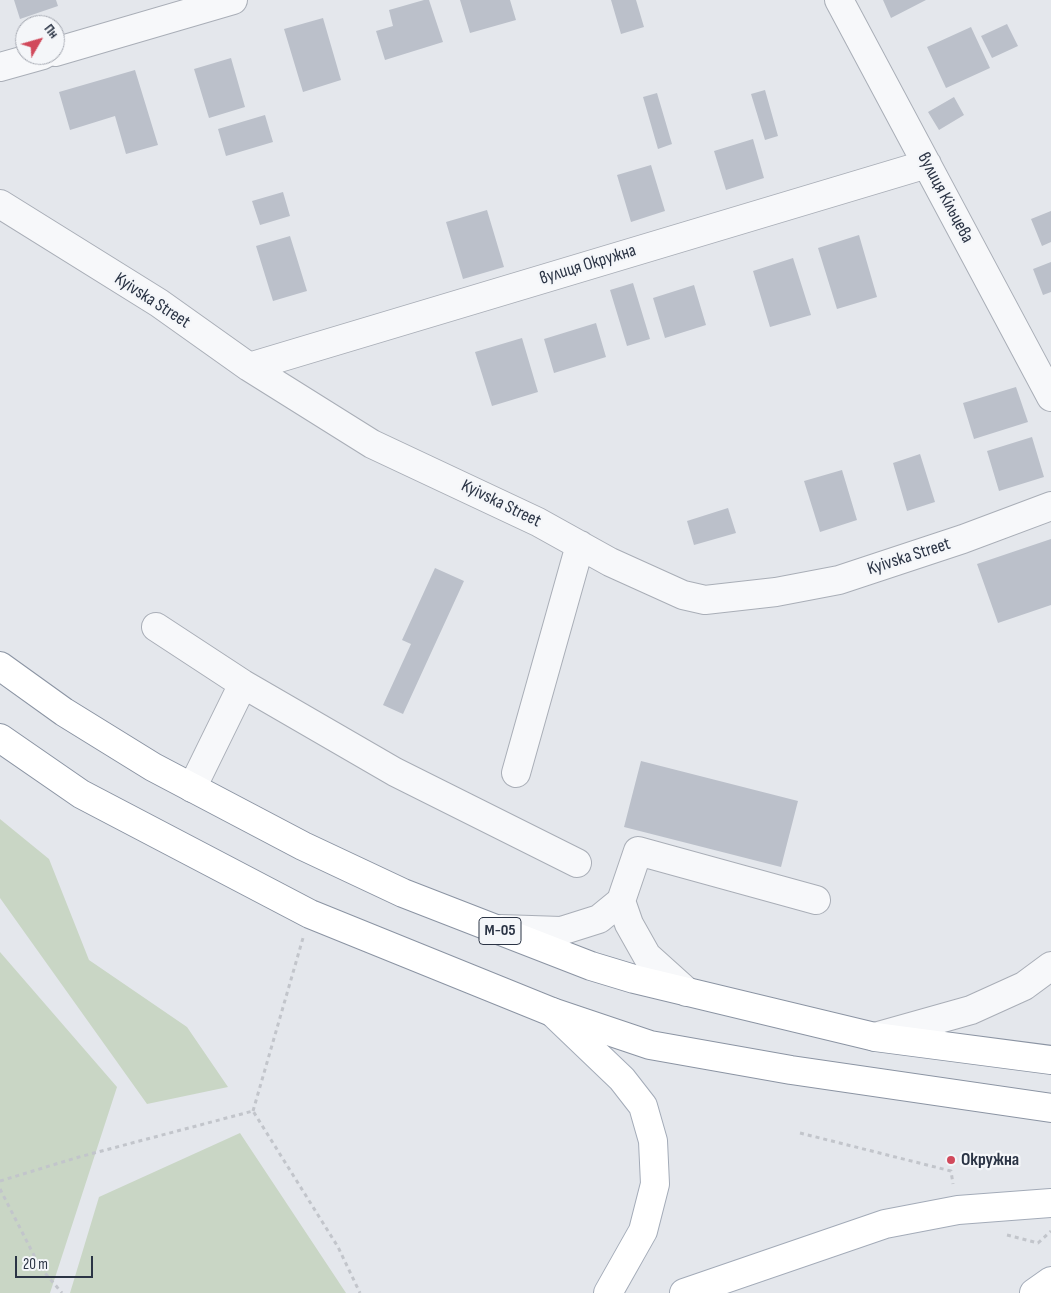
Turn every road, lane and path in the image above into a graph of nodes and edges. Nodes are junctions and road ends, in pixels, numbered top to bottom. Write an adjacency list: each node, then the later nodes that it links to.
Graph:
1 (233, 0): 3 (street)
2 (839, 0): 6 (street, вулиця Кільцева)
3 (65, 49)
4 (15, 63): 5 (street)
5 (0, 67)
6 (927, 164): 8 (street, вулиця Окружна); 9 (street, вулиця Кільцева)
7 (0, 204): 8 (street, Kyivska Street)
8 (249, 367): 11 (street, Kyivska Street)
9 (1051, 397)
10 (1051, 506): 11 (street, Kyivska Street)
11 (580, 545): 16 (street)
12 (156, 627): 14 (street)
13 (0, 666): 17 (main road, М-05)
14 (243, 684): 17 (street); 18 (street)
15 (0, 738): 21 (main road)
16 (516, 773)
17 (192, 788): 22 (main road, М-05)
18 (576, 863)
19 (816, 900): 20 (street)
20 (621, 902): 22 (street); 24 (street)
21 (310, 914): 25 (main road); 29 (path)
22 (497, 929): 24 (main road, М-05)
23 (1051, 966): 26 (street)
24 (687, 992): 26 (main road, М-05)
25 (552, 1012): 28 (main road); 40 (main road)
26 (875, 1037): 27 (main road, М-05)
27 (1051, 1060)
28 (1051, 1108)
29 (254, 1111): 31 (path); 39 (path)
30 (800, 1133): 34 (path)
31 (0, 1181)
32 (0, 1189): 38 (path)
33 (1051, 1203): 34 (main road)
34 (958, 1210): 41 (main road)
35 (1051, 1231): 36 (path)
36 (1038, 1243)
37 (1051, 1281): 42 (main road)
38 (62, 1293)
39 (360, 1293)
40 (608, 1293)
41 (684, 1293)
42 (1034, 1293)

